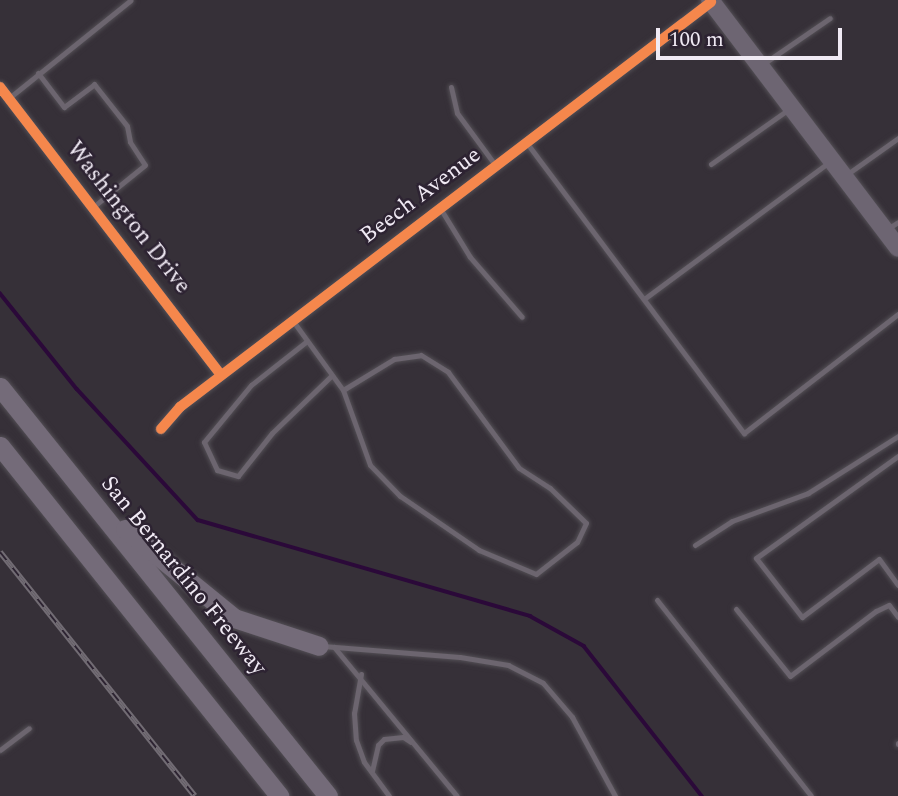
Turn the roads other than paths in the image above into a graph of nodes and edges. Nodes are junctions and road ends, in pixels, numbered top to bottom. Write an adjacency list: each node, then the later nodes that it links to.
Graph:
1 (131, 0): 5 (lane)
2 (711, 1): 4 (main road); 11 (street, Beech Avenue)
3 (830, 18): 4 (lane)
4 (760, 66): 9 (main road)
5 (38, 73): 8 (lane); 16 (lane)
6 (0, 87): 8 (street, Washington Drive)
7 (451, 87): 14 (lane)
8 (9, 98): 16 (street, Washington Drive)
9 (791, 107): 12 (main road); 13 (lane)
10 (898, 138): 15 (lane)
11 (526, 142): 14 (street, Beech Avenue); 20 (lane)
12 (831, 160): 15 (main road); 20 (lane)
13 (711, 164)
14 (496, 166): 17 (street, Beech Avenue)
15 (844, 176): 18 (main road)
16 (93, 207): 25 (street, Washington Drive)
17 (440, 208): 22 (lane); 23 (street, Beech Avenue)
18 (891, 226): 19 (main road)
19 (898, 248)
20 (644, 299): 21 (lane)
21 (898, 314)
22 (522, 317)
23 (293, 320): 24 (lane); 25 (street, Beech Avenue)
24 (307, 341): 26 (lane); 26 (lane)
25 (221, 375): 29 (street, Beech Avenue)
26 (332, 375): 28 (lane)
27 (0, 387): 33 (highway, San Bernardino Freeway)
28 (343, 390): 28 (lane)
29 (161, 429)
30 (898, 436): 34 (lane)
31 (0, 446): 45 (highway)
32 (898, 456): 35 (lane)
33 (94, 504): 39 (highway); 46 (highway, San Bernardino Freeway)
34 (695, 545)
35 (898, 584)
36 (657, 600): 50 (lane)
37 (736, 609): 38 (lane)
38 (898, 617)
39 (326, 646): 40 (lane); 49 (lane)
40 (361, 674): 42 (lane); 44 (lane)
41 (29, 727): 43 (lane)
42 (417, 746): 44 (lane); 48 (lane)
43 (0, 750)
44 (371, 772): 47 (lane)
45 (279, 796)
46 (328, 796)
47 (389, 796)
48 (457, 796)
49 (615, 796)
50 (811, 796)

